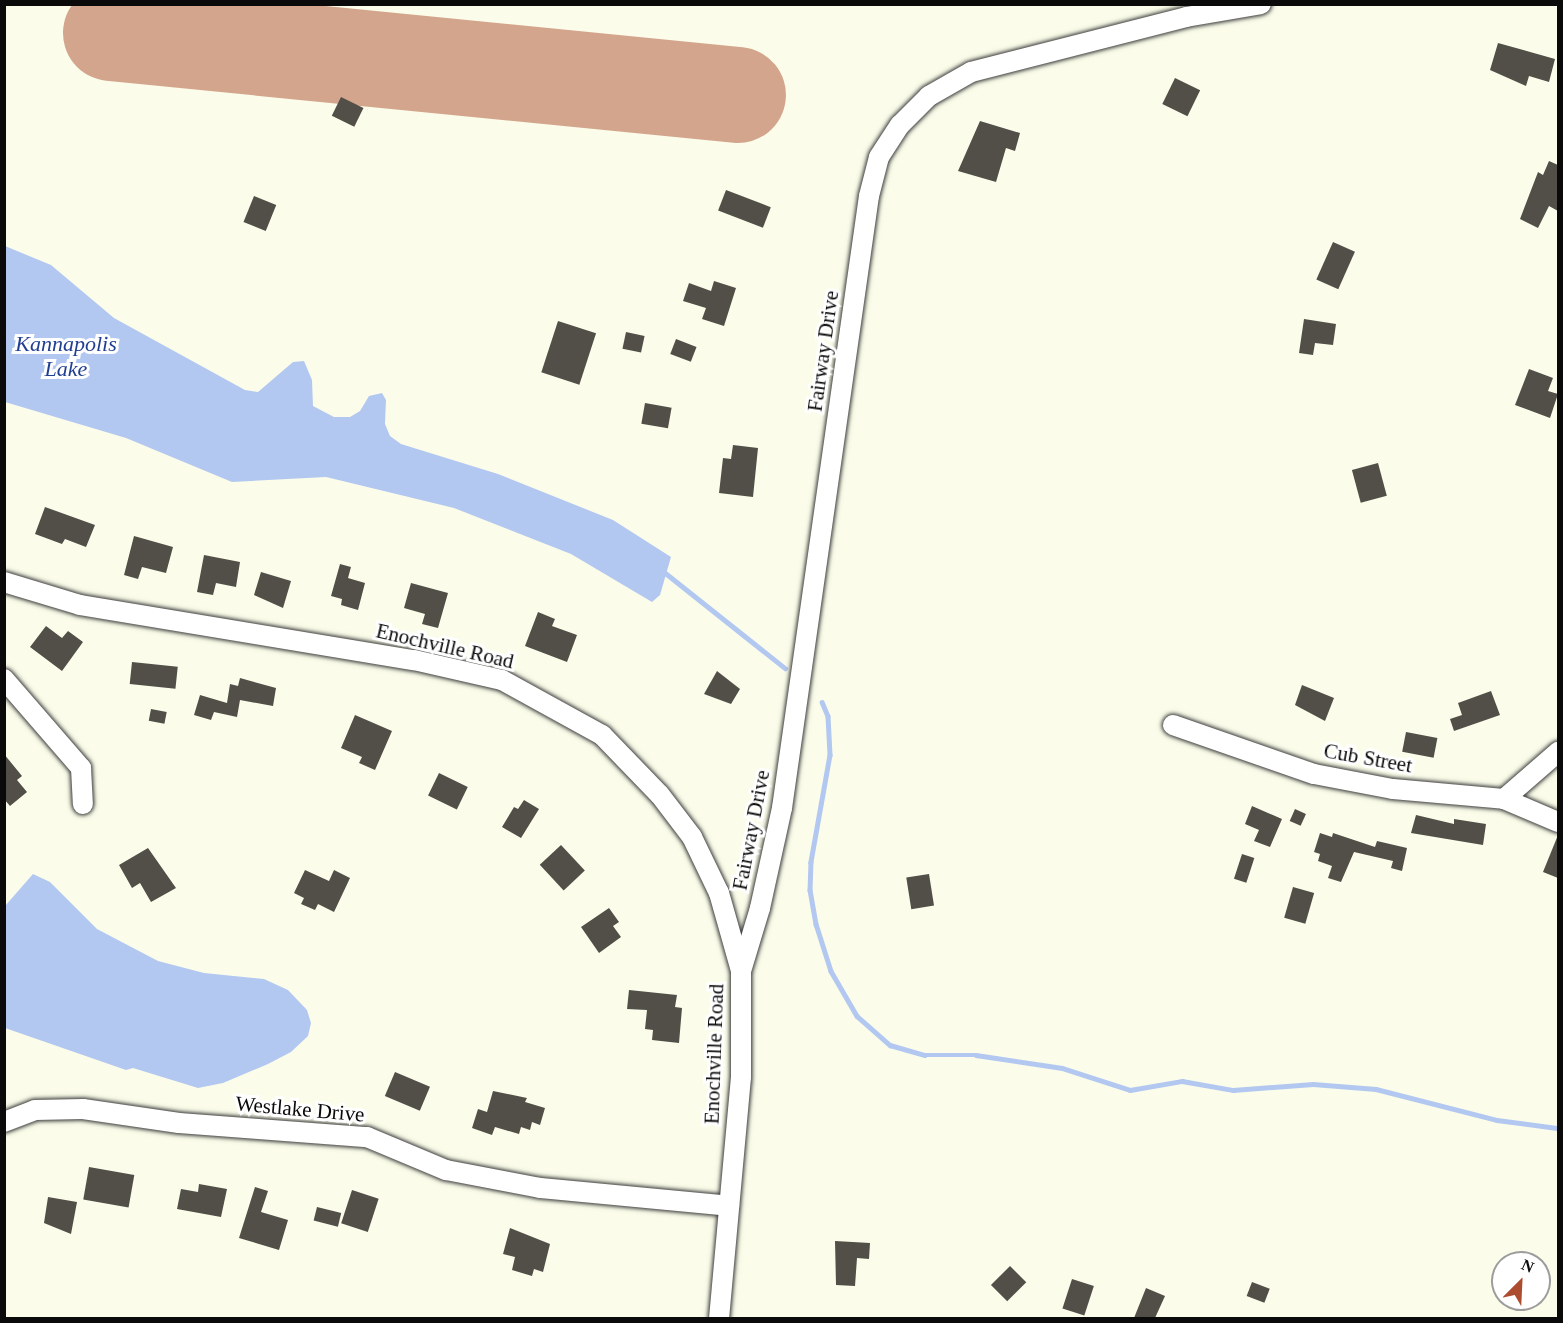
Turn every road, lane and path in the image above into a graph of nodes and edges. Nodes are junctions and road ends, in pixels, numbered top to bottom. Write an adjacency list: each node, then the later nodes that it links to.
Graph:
1 (1261, 4): 9 (street, Fairway Drive)
2 (4, 582): 9 (street, Enochville Road)
3 (4, 679): 7 (street)
4 (1173, 724): 6 (street, Cub Street)
5 (1558, 752): 6 (street)
6 (1504, 799): 8 (street, Cub Street)
7 (83, 804)
8 (1558, 822)
9 (741, 971): 11 (street, Enochville Road)
10 (4, 1122): 11 (street, Westlake Drive)
11 (729, 1206): 12 (street, Enochville Road)
12 (719, 1318)

